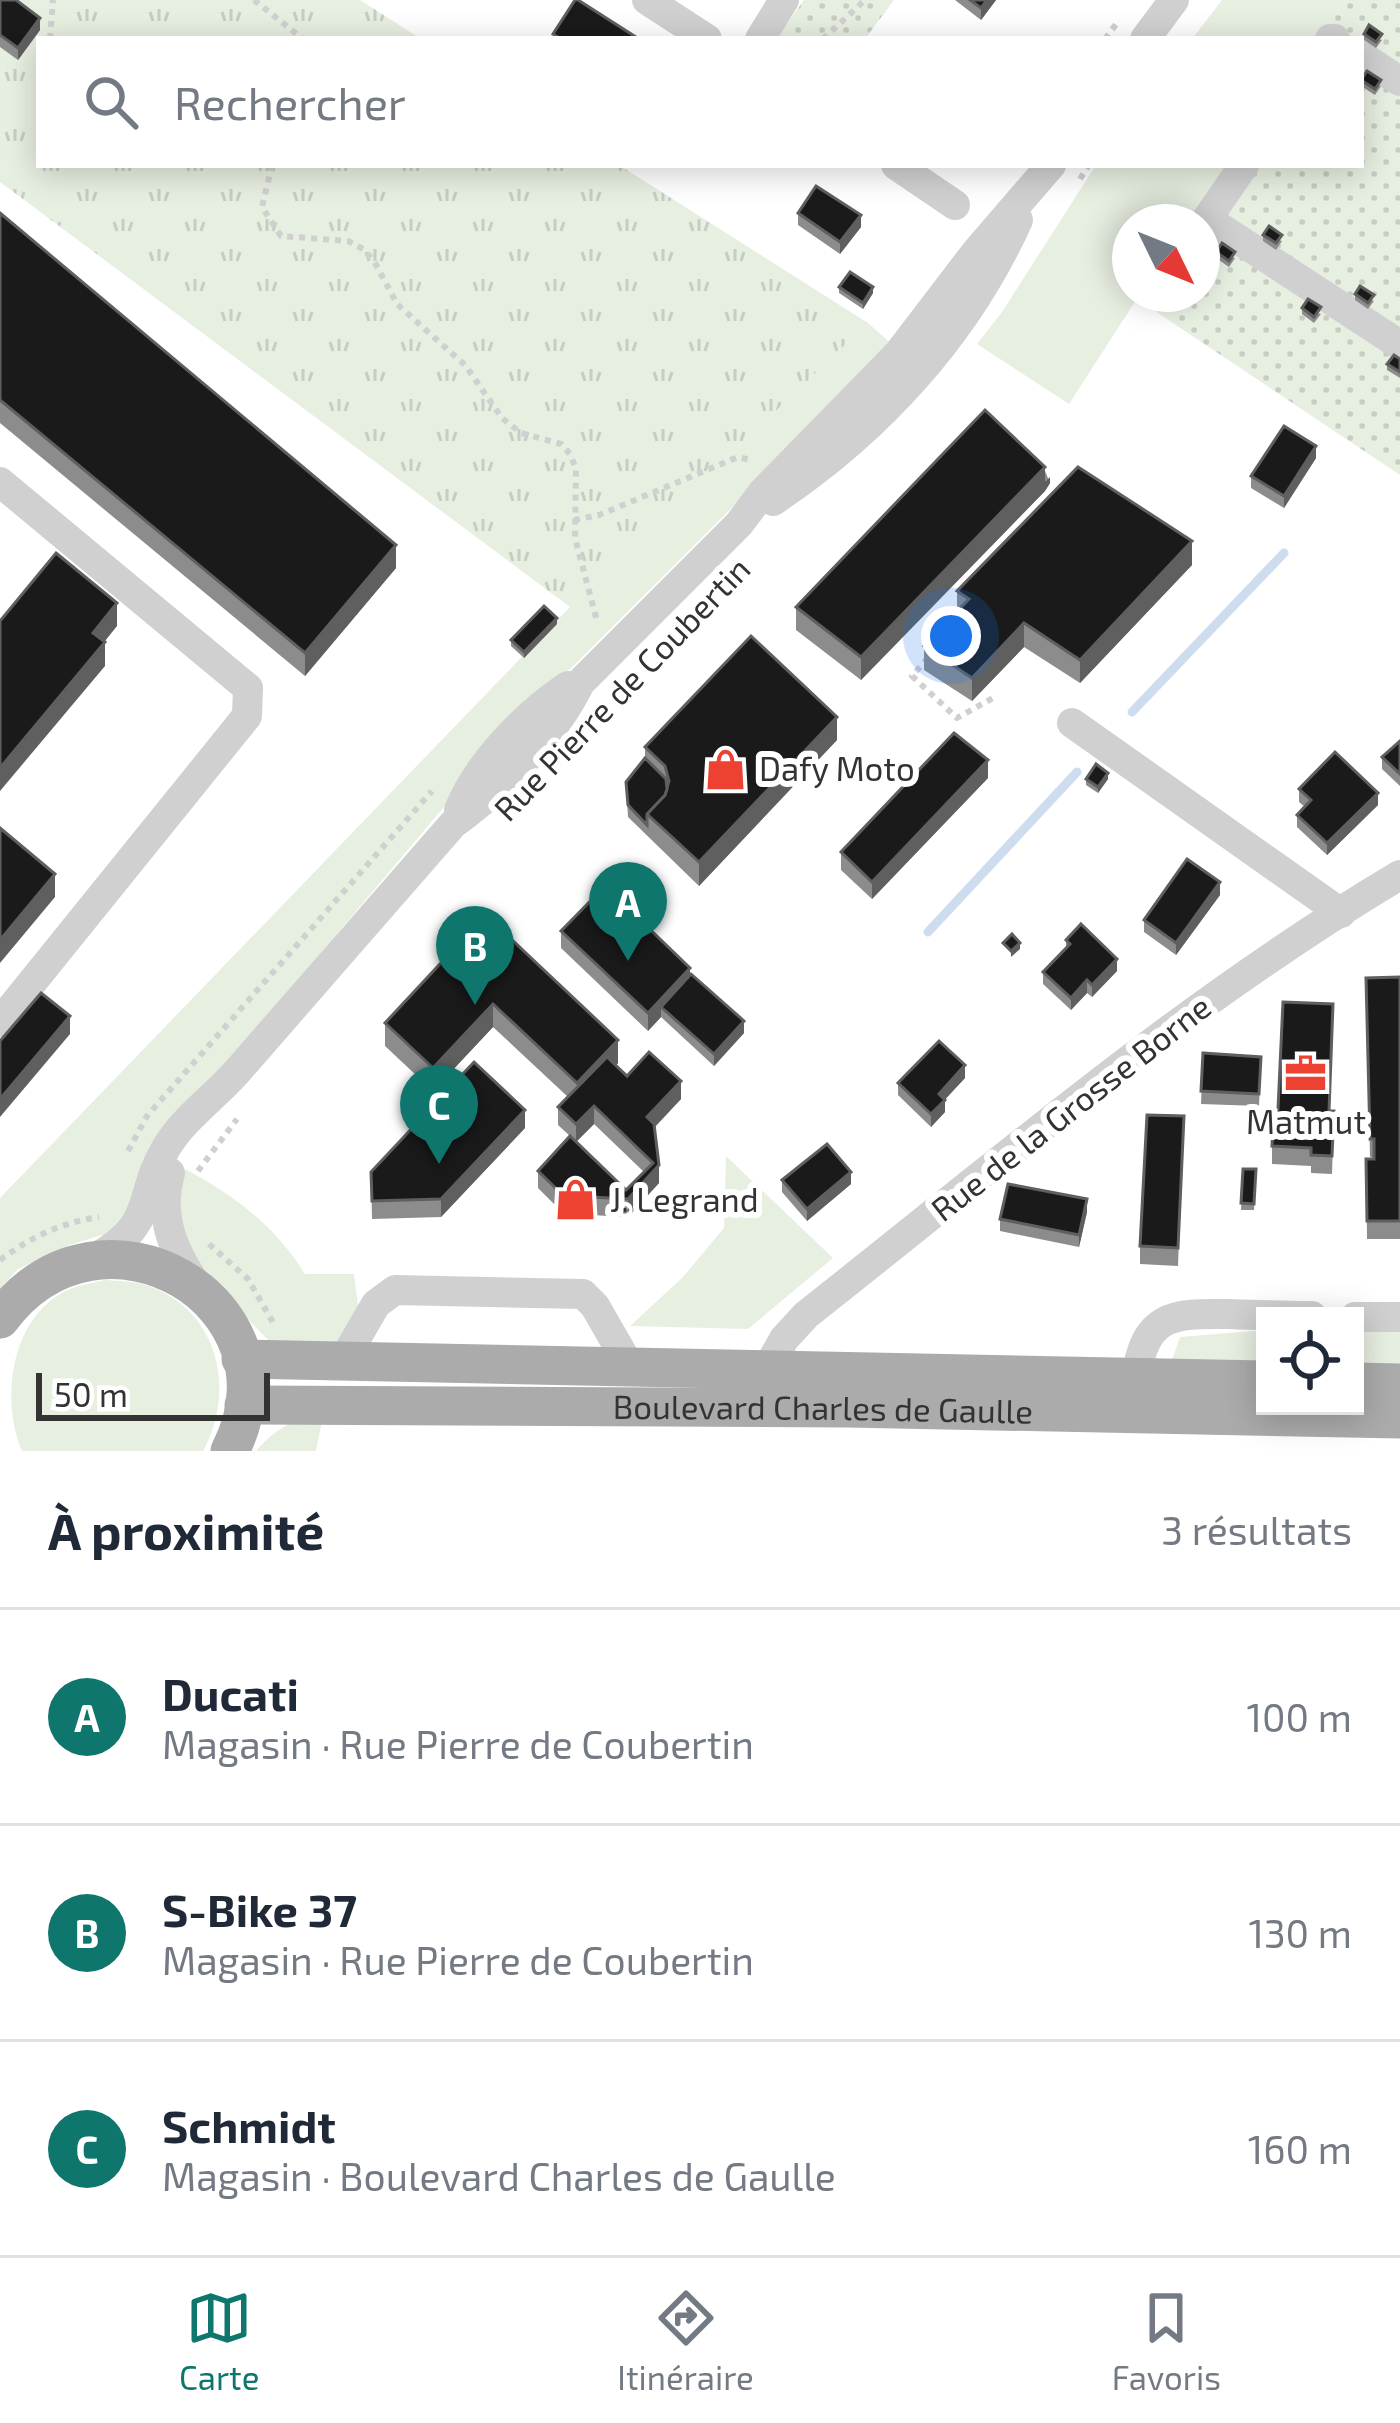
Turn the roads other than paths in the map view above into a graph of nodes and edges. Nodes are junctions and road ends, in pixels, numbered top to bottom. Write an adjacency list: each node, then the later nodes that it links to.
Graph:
1 (647, 0): 4 (street)
2 (784, 0): 5 (street)
3 (1174, 0): 6 (street)
4 (702, 36)
5 (762, 36)
6 (1147, 36)
7 (1364, 58): 8 (street)
8 (1400, 81)
9 (900, 168): 12 (street)
10 (1242, 168): 13 (street)
11 (1064, 173): 19 (street, Rue Pierre de Coubertin)
12 (955, 205)
13 (1400, 345)
14 (0, 482): 18 (street)
15 (1072, 723): 17 (street)
16 (1396, 885): 17 (street, Rue de la Grosse Borne)
17 (1341, 913): 29 (street, Rue de la Grosse Borne)
18 (0, 1022)
19 (232, 1078): 20 (street, Rue Pierre de Coubertin); 21 (street, Rue Pierre de Coubertin)
20 (94, 1258): 21 (main road); 25 (main road)
21 (203, 1295): 26 (main road)
22 (1256, 1315): 30 (street)
23 (1364, 1317): 24 (street)
24 (1400, 1317)
25 (0, 1318)
26 (241, 1359): 27 (main road, Boulevard Charles de Gaulle); 34 (main road)
27 (343, 1361): 28 (main road, Boulevard Charles de Gaulle); 28 (street)
28 (630, 1367): 29 (main road, Boulevard Charles de Gaulle)
29 (767, 1369): 30 (main road, Boulevard Charles de Gaulle)
30 (1136, 1378): 31 (main road, Boulevard Charles de Gaulle)
31 (1256, 1381)
32 (1364, 1382): 33 (main road)
33 (1400, 1383)
34 (244, 1405): 35 (main road, Boulevard Charles de Gaulle); 36 (main road)
35 (1400, 1419)
36 (230, 1451)

